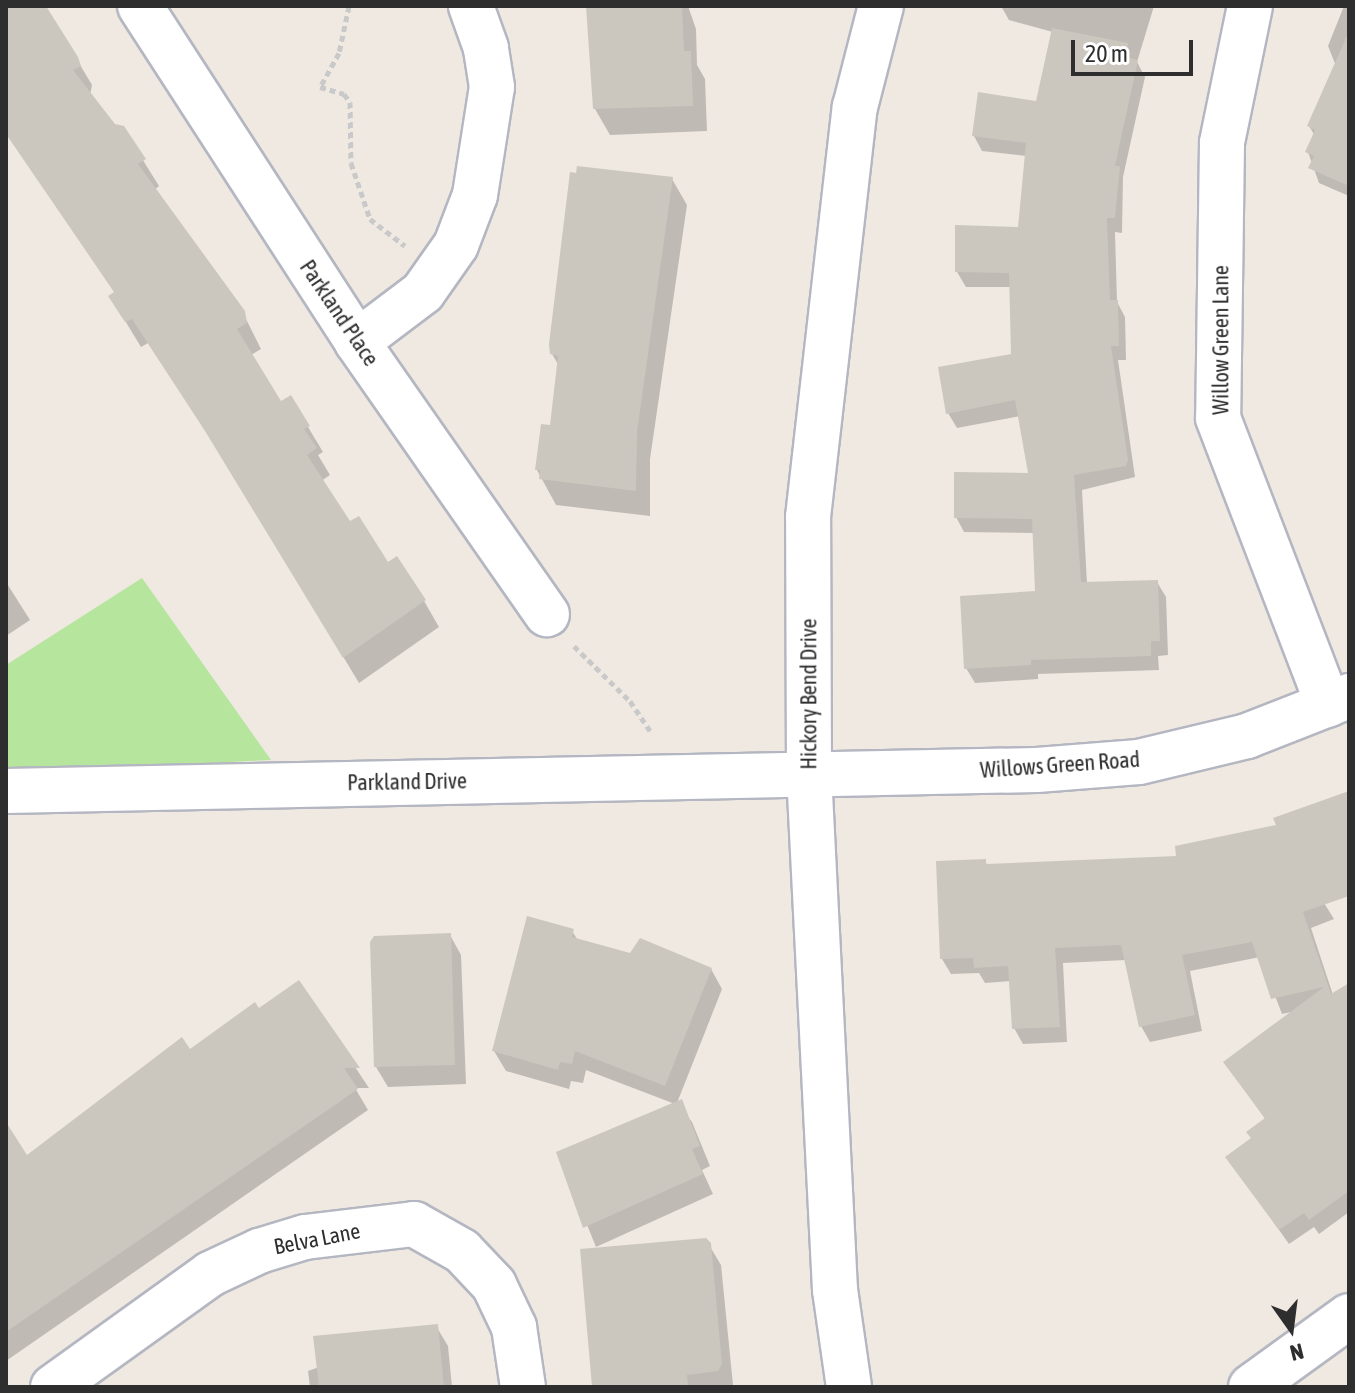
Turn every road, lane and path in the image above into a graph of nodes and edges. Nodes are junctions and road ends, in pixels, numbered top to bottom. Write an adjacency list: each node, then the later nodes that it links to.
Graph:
1 (140, 6): 7 (street, Parkland Place)
2 (349, 6): 6 (path)
3 (471, 6): 7 (street)
4 (881, 6): 11 (street, Hickory Bend Drive)
5 (1250, 6): 9 (street, Willow Green Lane)
6 (408, 250)
7 (357, 342): 8 (street, Parkland Place)
8 (547, 614): 10 (path)
9 (1338, 700): 11 (street, Willows Green Road)
10 (650, 731)
11 (809, 773): 12 (street, Parkland Drive); 16 (street, Hickory Bend Drive)
12 (6, 791)
13 (1349, 1316): 17 (street)
14 (53, 1387): 15 (street, Belva Lane)
15 (523, 1387)
16 (849, 1387)
17 (1251, 1387)

